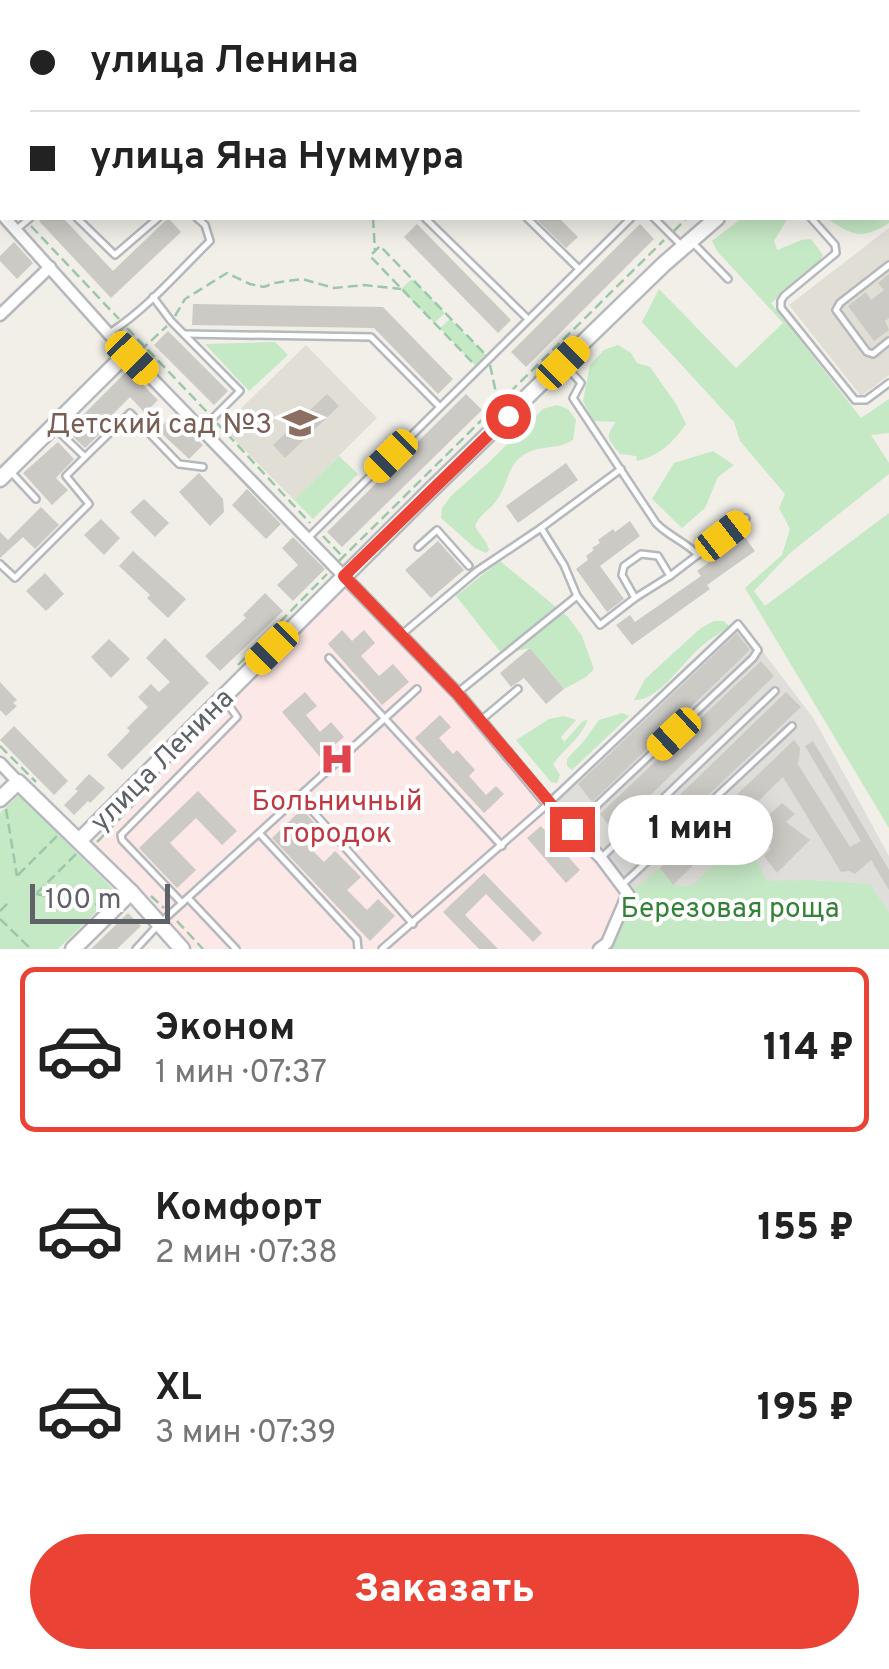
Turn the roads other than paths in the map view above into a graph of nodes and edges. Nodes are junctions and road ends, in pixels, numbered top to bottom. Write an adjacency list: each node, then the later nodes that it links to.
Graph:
1 (7, 220): 12 (street)
2 (27, 220): 12 (lane)
3 (80, 220): 4 (lane)
4 (156, 220)
5 (200, 220): 18 (lane)
6 (426, 220): 20 (lane)
7 (529, 220): 16 (lane)
8 (629, 220): 16 (lane)
9 (656, 220): 13 (lane)
10 (715, 220): 13 (main road, улица Ленина)
11 (812, 220): 26 (lane)
12 (16, 230): 15 (street)
13 (688, 244): 17 (lane); 25 (main road, улица Ленина)
14 (889, 265): 23 (lane)
15 (50, 267): 19 (street); 21 (street)
16 (579, 269): 20 (lane)
17 (728, 279)
18 (153, 297): 21 (lane); 22 (lane)
19 (0, 315)
20 (528, 319): 27 (lane)
21 (108, 333): 24 (street)
22 (184, 334): 27 (lane); 29 (lane)
23 (889, 342)
24 (129, 355): 28 (main road); 29 (street)
25 (563, 363): 32 (lane); 41 (main road, улица Ленина)
26 (889, 382)
27 (440, 407): 37 (lane)
28 (53, 426): 30 (lane); 33 (main road)
29 (202, 429): 37 (street)
30 (86, 456): 31 (lane); 40 (lane)
31 (202, 467)
32 (621, 469): 36 (lane); 39 (lane)
33 (4, 475): 34 (lane)
34 (36, 499)
35 (746, 518): 39 (lane)
36 (541, 528): 44 (lane); 46 (lane)
37 (312, 534): 41 (street)
38 (418, 547): 42 (lane)
39 (698, 555): 43 (lane)
40 (0, 564)
41 (341, 566): 46 (street); 52 (main road, улица Ленина)
42 (469, 566)
43 (670, 576): 45 (lane); 45 (lane)
44 (577, 596): 45 (lane); 51 (lane)
45 (635, 598)
46 (401, 635): 51 (street)
47 (329, 658): 53 (lane)
48 (416, 689): 53 (lane)
49 (518, 689): 54 (lane)
50 (775, 690): 65 (lane)
51 (457, 693): 54 (street)
52 (223, 697): 64 (main road, улица Ленина); 68 (lane)
53 (385, 718): 58 (lane); 63 (lane)
54 (480, 721): 60 (street)
55 (792, 726): 66 (lane)
56 (0, 763): 57 (street)
57 (18, 782): 59 (main road); 64 (main road)
58 (300, 797): 62 (lane); 70 (lane)
59 (3, 803)
60 (549, 803): 61 (street); 61 (lane); 63 (lane)
61 (572, 829): 65 (street)
62 (260, 834): 68 (lane); 75 (lane)
63 (502, 846): 70 (lane)
64 (78, 847): 67 (main road)
65 (601, 858): 66 (street)
66 (625, 890): 77 (street)
67 (130, 892): 69 (main road); 71 (main road)
68 (185, 900): 69 (lane); 74 (lane)
69 (159, 924): 72 (lane); 73 (main road)
70 (413, 924): 76 (lane)
71 (73, 949)
72 (136, 949)
73 (182, 949)
74 (236, 949)
75 (358, 949)
76 (382, 949)
77 (599, 949)

